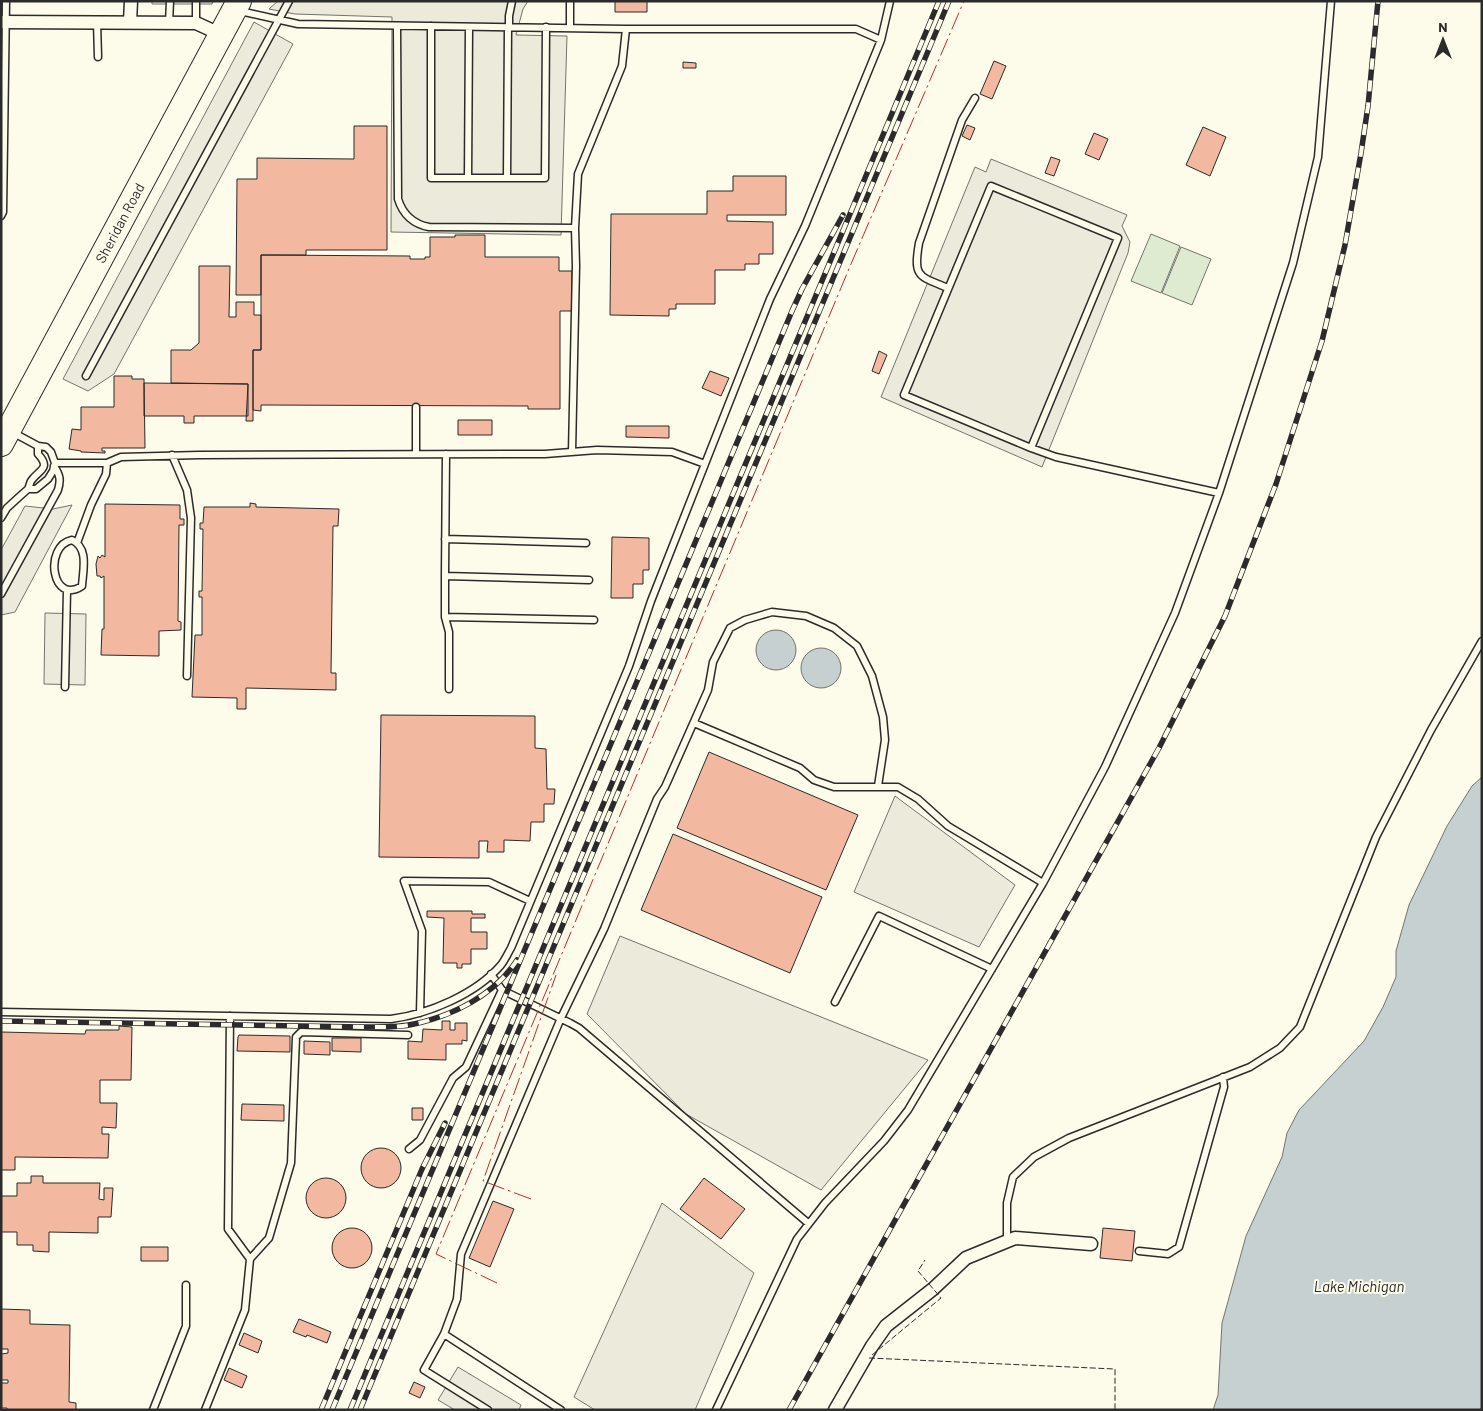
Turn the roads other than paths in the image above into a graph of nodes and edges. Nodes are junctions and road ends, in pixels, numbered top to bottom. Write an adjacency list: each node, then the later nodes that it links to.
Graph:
1 (6, 1): 12 (lane)
2 (130, 1): 14 (street)
3 (170, 1): 15 (lane)
4 (196, 1): 16 (lane)
5 (289, 1): 11 (lane)
6 (512, 1): 20 (lane)
7 (570, 1): 22 (lane)
8 (890, 1): 25 (lane)
9 (1331, 1): 46 (lane)
10 (236, 6): 11 (lane); 24 (highway, Sheridan Road)
11 (279, 19): 17 (lane); 33 (lane)
12 (4, 22): 13 (street); 30 (lane)
13 (97, 22): 14 (street); 26 (lane)
14 (130, 22): 15 (street)
15 (169, 23): 16 (street)
16 (196, 23): 24 (street)
17 (397, 26): 18 (lane); 31 (lane)
18 (431, 26): 19 (lane); 28 (lane)
19 (468, 27): 20 (lane); 28 (lane)
20 (508, 27): 21 (lane); 29 (lane)
21 (546, 27): 22 (lane); 29 (lane)
22 (570, 28): 23 (lane)
23 (626, 29): 25 (lane); 31 (lane)
24 (222, 35): 35 (highway, Sheridan Road)
25 (881, 40): 44 (lane)
26 (98, 57)
27 (975, 98): 32 (lane)
28 (468, 178): 29 (lane)
29 (507, 178)
30 (1, 216)
31 (574, 228): 38 (lane)
32 (948, 288): 37 (lane); 37 (lane)
33 (86, 376)
34 (416, 407): 39 (lane)
35 (5, 437): 36 (lane)
36 (38, 446): 43 (lane); 45 (lane)
37 (1032, 448): 46 (lane)
38 (572, 452): 40 (lane); 44 (lane)
39 (416, 454): 40 (lane); 41 (lane)
40 (446, 454): 48 (lane)
41 (172, 455): 42 (lane); 58 (lane)
42 (107, 463): 43 (lane); 49 (lane)
43 (54, 464): 45 (lane); 54 (lane)
44 (705, 464): 64 (lane)
45 (28, 489): 47 (lane)
46 (1219, 493): 63 (lane)
47 (1, 518)
48 (445, 539): 50 (lane); 51 (lane)
49 (77, 543): 53 (lane); 53 (lane)
50 (586, 543)
51 (444, 576): 52 (lane); 55 (lane)
52 (589, 580)
53 (67, 590): 59 (lane)
54 (1, 594)
55 (445, 617): 56 (lane); 60 (lane)
56 (594, 620)
57 (1482, 641): 74 (lane)
58 (187, 676)
59 (65, 687)
60 (449, 689)
61 (694, 722): 62 (lane); 62 (lane); 72 (lane)
62 (878, 786): 63 (lane)
63 (1043, 883): 65 (lane)
64 (530, 902): 66 (lane); 70 (lane)
65 (992, 969): 68 (lane); 76 (lane)
66 (491, 974): 67 (lane); 70 (lane)
67 (502, 990): 72 (lane); 75 (lane)
68 (835, 1002)
69 (1, 1012): 71 (lane)
70 (420, 1013): 71 (lane)
71 (230, 1016): 80 (lane)
72 (561, 1018): 76 (lane); 82 (lane)
73 (408, 1035): 80 (lane)
74 (1223, 1078): 77 (lane); 79 (lane)
75 (409, 1149)
76 (808, 1223): 87 (lane)
77 (1007, 1241): 78 (street); 88 (street)
78 (1091, 1244)
79 (1139, 1251)
80 (250, 1260): 84 (lane)
81 (186, 1285): 83 (lane)
82 (444, 1334): 85 (lane); 86 (lane)
83 (153, 1410)
84 (205, 1410)
85 (488, 1410)
86 (560, 1410)
87 (716, 1410)
88 (835, 1410)

